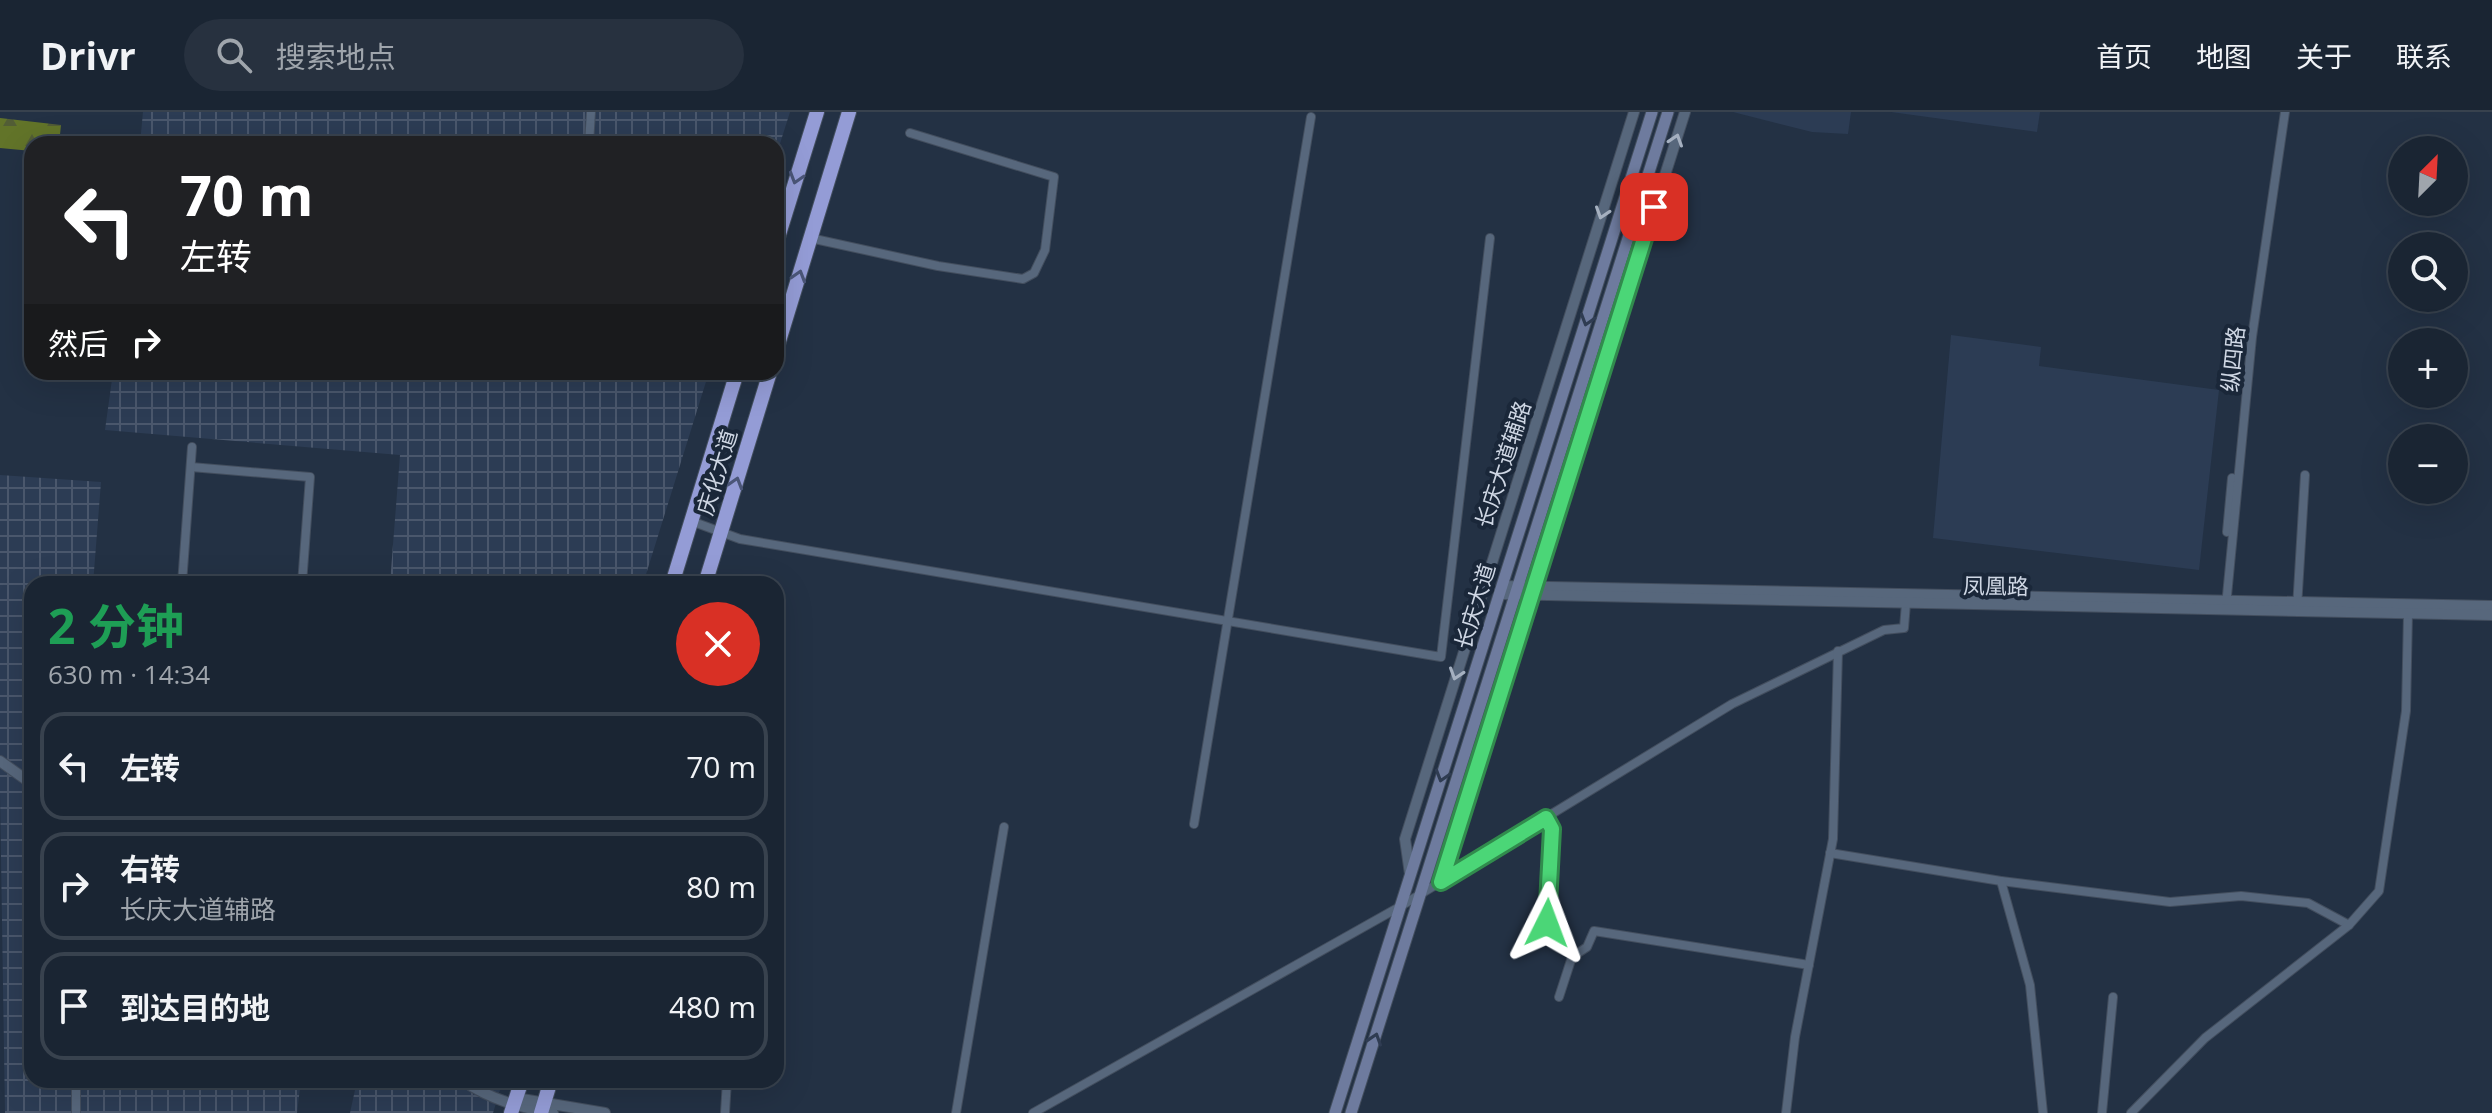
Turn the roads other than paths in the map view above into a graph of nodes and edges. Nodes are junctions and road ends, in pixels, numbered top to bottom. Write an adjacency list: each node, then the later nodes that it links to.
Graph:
1 (591, 112): 11 (street)
2 (817, 112): 12 (highway, one-way to 12)
3 (849, 112): 13 (highway)
4 (1634, 112): 44 (street, 长庆大道辅路, one-way to 44)
5 (1652, 112): 27 (main road, 长庆大道, one-way to 27)
6 (1668, 112): 28 (main road, 长庆大道)
7 (1685, 112): 29 (street, one-way to 7)
8 (2283, 112): 31 (street, 纵四路)
9 (1311, 117): 36 (street)
10 (910, 133): 13 (street)
11 (590, 136)
12 (784, 218)
13 (810, 238): 15 (highway, one-way to 13)
14 (1490, 238): 36 (street)
15 (784, 324)
16 (735, 380): 21 (highway, 庆化大道)
17 (768, 380): 22 (highway, 庆化大道, one-way to 17)
18 (192, 447): 19 (street)
19 (191, 467): 23 (street); 24 (street)
20 (2305, 475): 33 (street)
21 (691, 521): 22 (street); 25 (highway, 庆化大道)
22 (721, 532): 26 (highway, 庆化大道); 36 (street)
23 (183, 576)
24 (303, 576)
25 (674, 576)
26 (707, 576)
27 (1500, 590): 28 (street, 凤凰路); 44 (main road, 长庆大道, one-way to 44)
28 (1517, 590): 29 (street, 凤凰路); 47 (main road, 长庆大道)
29 (1533, 591): 30 (street, 凤凰路); 31 (street, 凤凰路); 46 (street)
30 (1906, 603): 31 (street, 凤凰路); 37 (street)
31 (2223, 606): 33 (street, 凤凰路)
32 (2492, 606): 33 (street, 凤凰路)
33 (2297, 608): 34 (street, 凤凰路)
34 (2408, 613): 35 (street, 凤凰路); 50 (street)
35 (2492, 615)
36 (1227, 621): 41 (street)
37 (1838, 651): 40 (street); 43 (street)
38 (0, 761): 39 (street)
39 (24, 778)
40 (1546, 818): 46 (street); 49 (street)
41 (1194, 824)
42 (1004, 827): 63 (street)
43 (1830, 853): 45 (street); 51 (street)
44 (1410, 876): 48 (main road, 长庆大道)
45 (2001, 881): 50 (street); 68 (street)
46 (1441, 882): 47 (street)
47 (1421, 894): 48 (street); 66 (main road, 长庆大道, one-way to 47)
48 (1401, 906): 64 (street); 65 (main road, 长庆大道)
49 (1547, 923)
50 (2349, 925): 70 (street)
51 (1809, 965): 52 (street); 67 (street)
52 (1559, 997)
53 (2113, 997): 69 (street)
54 (76, 1088): 60 (street)
55 (475, 1088): 58 (street)
56 (549, 1088): 59 (highway)
57 (727, 1088): 62 (street)
58 (513, 1106): 59 (street)
59 (545, 1110): 61 (street)
60 (76, 1113)
61 (605, 1113)
62 (725, 1113)
63 (956, 1113)
64 (1033, 1113)
65 (1335, 1113)
66 (1351, 1113)
67 (1786, 1113)
68 (2043, 1113)
69 (2102, 1113)
70 (2131, 1113)

